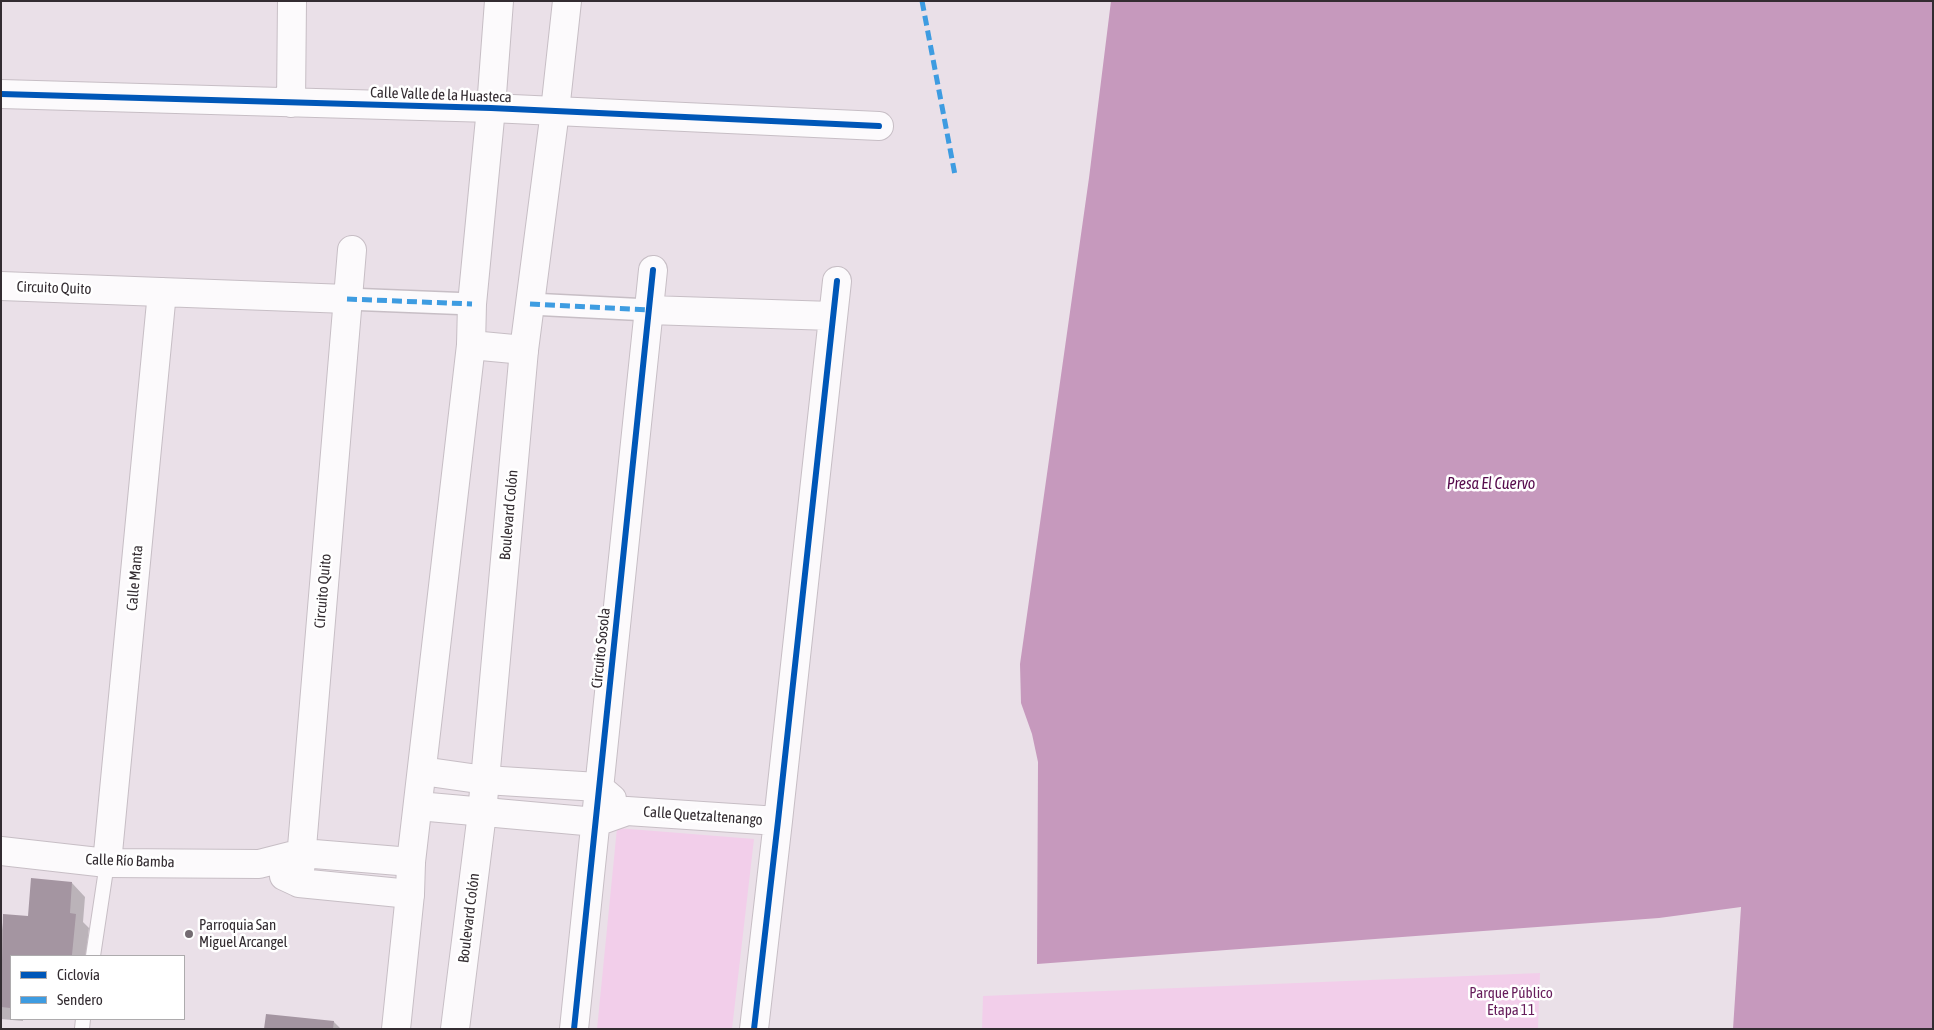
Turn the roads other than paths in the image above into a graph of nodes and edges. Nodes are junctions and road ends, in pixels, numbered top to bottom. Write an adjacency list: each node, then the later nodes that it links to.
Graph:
1 (292, 1): 5 (street)
2 (499, 1): 6 (street)
3 (567, 1): 7 (street, Boulevard Colón)
4 (1, 94): 5 (street, Calle Valle de la Huasteca)
5 (291, 103): 6 (street, Calle Valle de la Huasteca)
6 (491, 108): 7 (street, Calle Valle de la Huasteca); 15 (street)
7 (555, 111): 8 (street, Calle Valle de la Huasteca); 16 (street, Boulevard Colón)
8 (879, 126)
9 (352, 250): 14 (street, Circuito Quito)
10 (653, 270): 17 (street, Circuito Sosola)
11 (837, 281): 18 (street)
12 (1, 286): 13 (street, Circuito Quito)
13 (162, 292): 14 (street, Circuito Quito); 32 (street, Calle Manta)
14 (347, 299): 15 (street); 30 (street, Circuito Quito)
15 (472, 304): 19 (street)
16 (530, 304): 17 (street); 20 (street, Boulevard Colón)
17 (650, 310): 18 (street); 23 (street, Circuito Sosola)
18 (832, 316): 27 (street)
19 (470, 345): 20 (street); 21 (street)
20 (524, 350): 22 (street, Boulevard Colón)
21 (422, 771): 22 (street); 24 (street)
22 (485, 780): 23 (street); 26 (street, Boulevard Colón)
23 (598, 787): 25 (street, Calle Quetzaltenango); 28 (street, Circuito Sosola)
24 (418, 806): 26 (street, Calle Quetzaltenango); 31 (street)
25 (627, 810): 27 (street, Calle Quetzaltenango); 28 (street, Calle Quetzaltenango)
26 (482, 813): 28 (street, Calle Quetzaltenango); 38 (street, Boulevard Colón)
27 (778, 821): 40 (street)
28 (596, 822): 39 (street, Circuito Sosola)
29 (1, 851): 32 (street, Calle Río Bamba)
30 (302, 853): 31 (street, Calle Río Bamba); 33 (street, Calle Río Bamba); 34 (street, Circuito Quito)
31 (411, 862): 35 (street)
32 (107, 863): 33 (street, Calle Río Bamba); 36 (lane)
33 (259, 864): 34 (street, Calle Río Bamba)
34 (299, 883): 35 (street, Calle Río Bamba)
35 (410, 894): 37 (street)
36 (93, 955)
37 (396, 1029)
38 (455, 1029)
39 (574, 1029)
40 (754, 1029)

